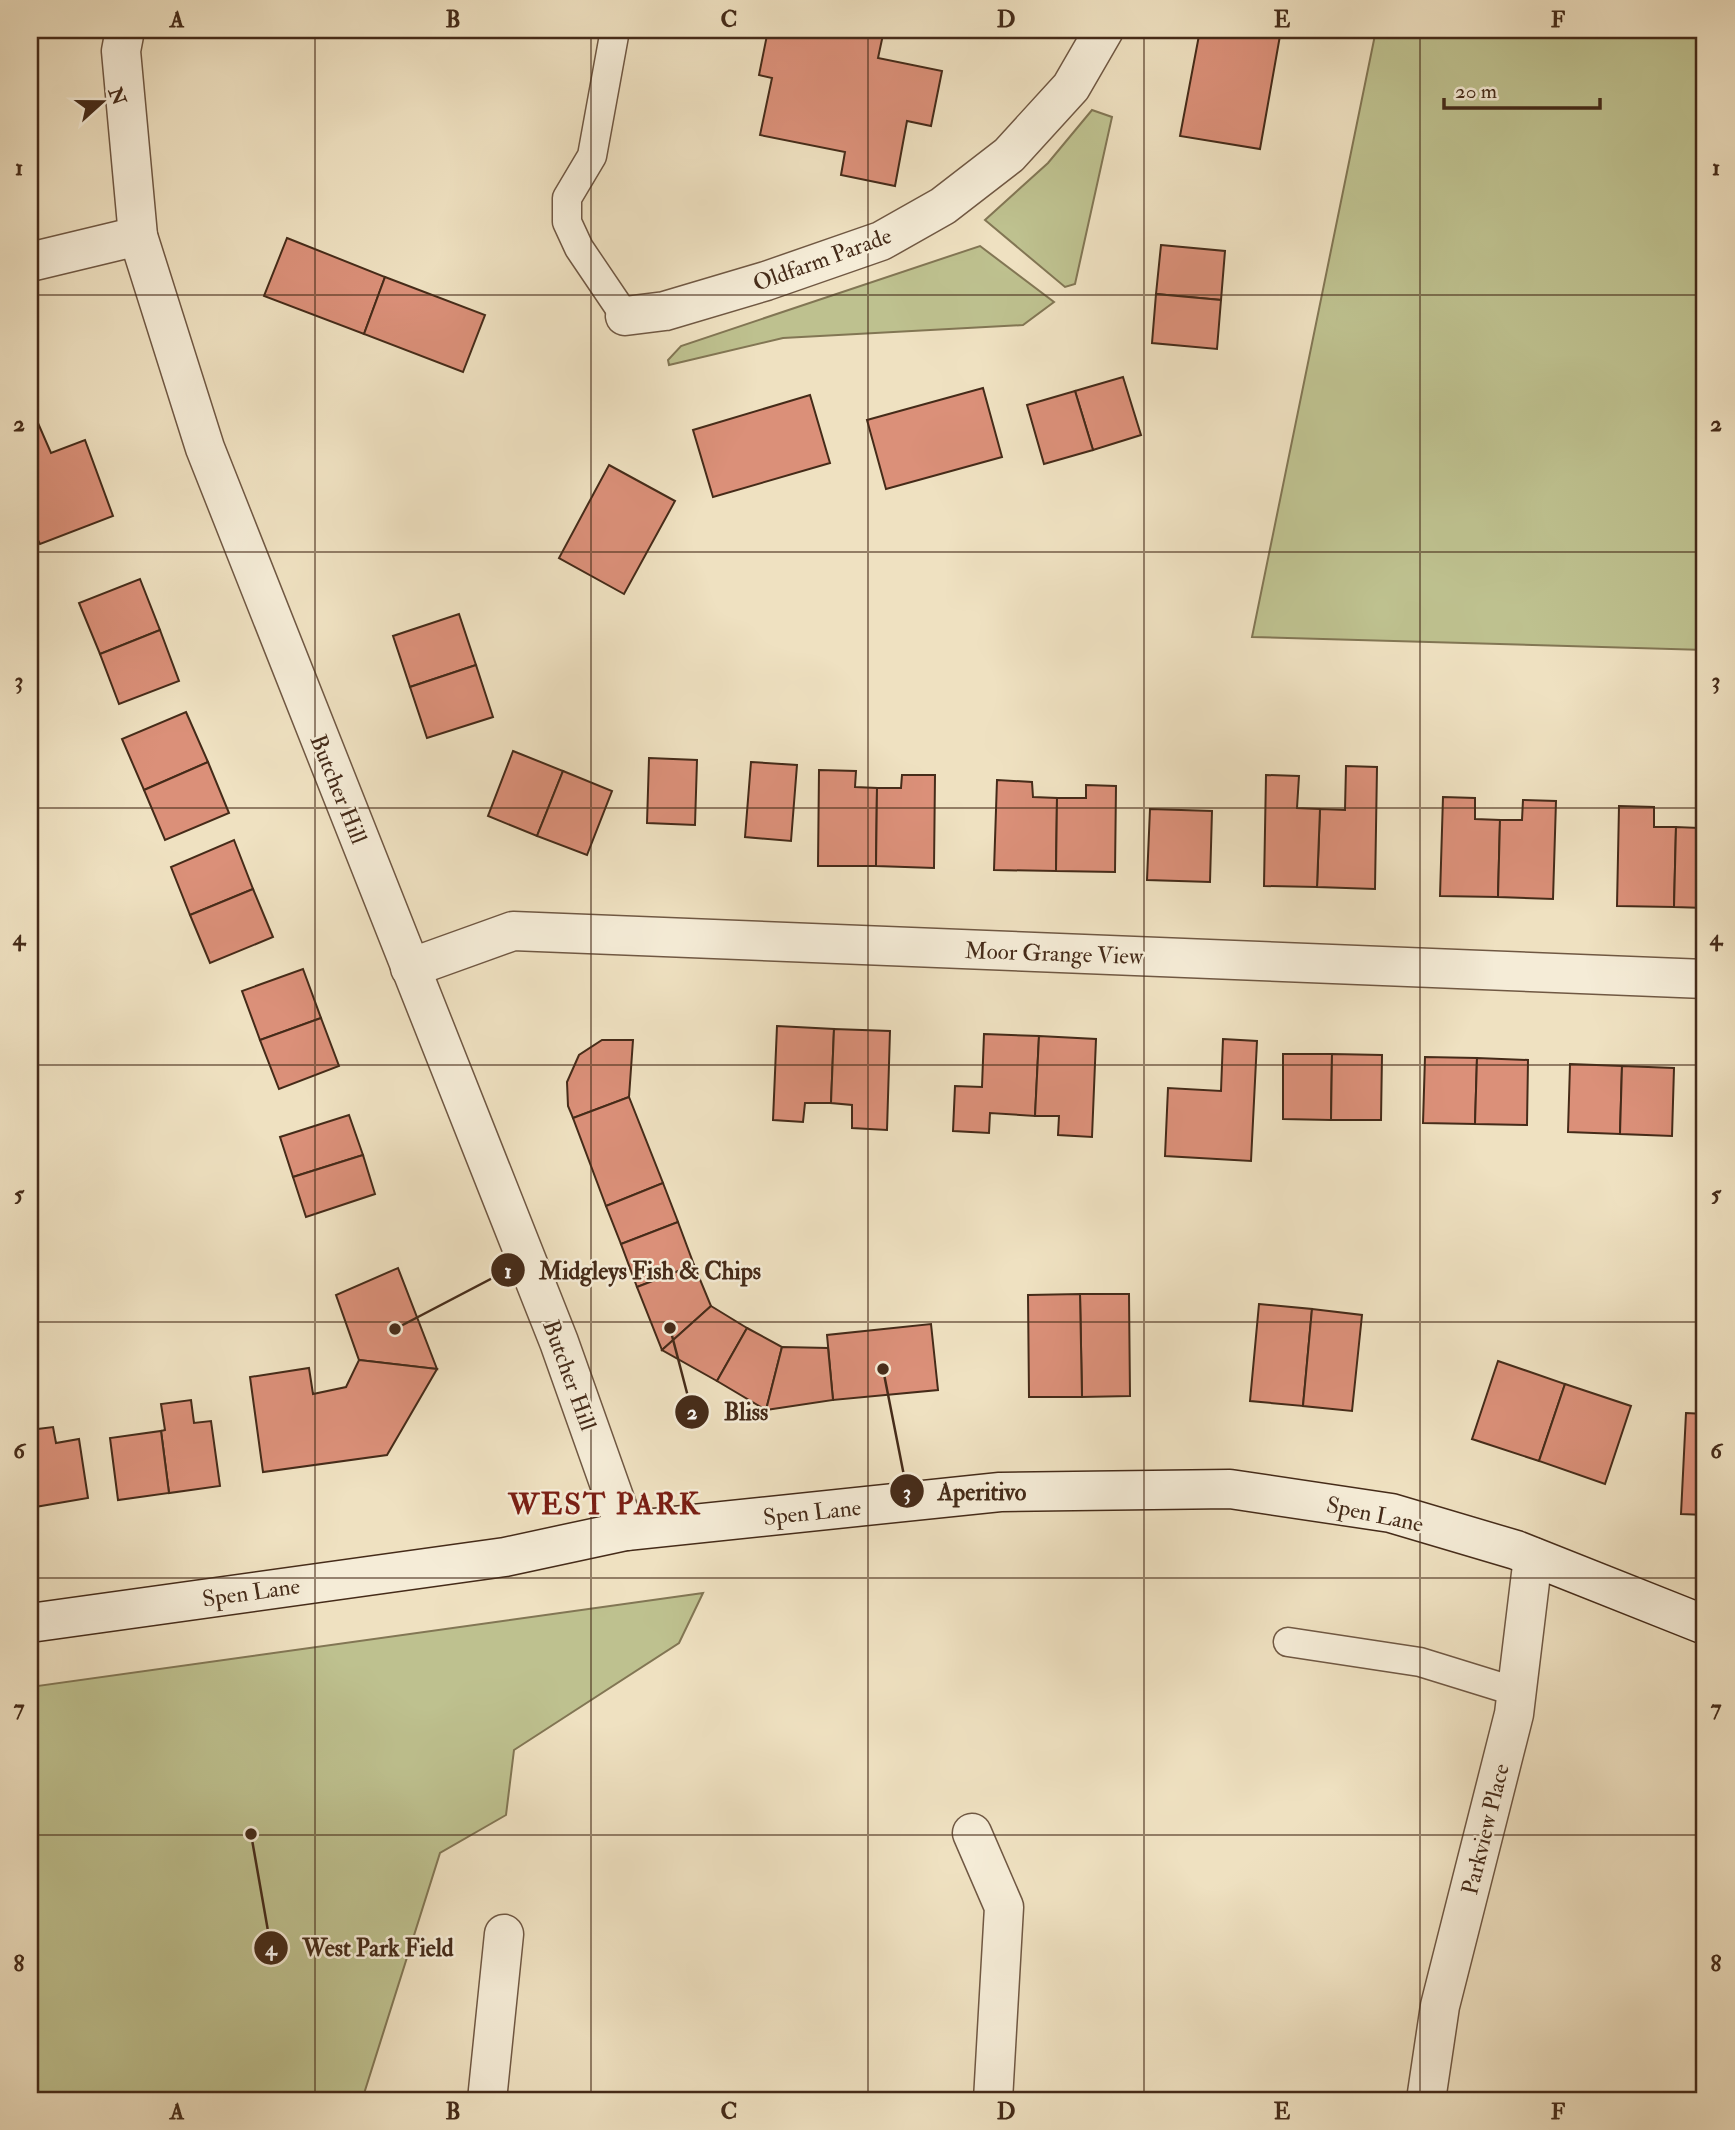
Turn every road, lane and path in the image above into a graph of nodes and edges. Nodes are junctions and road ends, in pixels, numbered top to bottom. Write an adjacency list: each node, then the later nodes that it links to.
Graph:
1 (125, 30): 4 (street, Butcher Hill)
2 (615, 30): 6 (lane)
3 (1104, 30): 6 (street, Oldfarm Parade)
4 (138, 236): 5 (street); 7 (street, Butcher Hill)
5 (30, 262)
6 (625, 316)
7 (410, 968): 8 (street, Moor Grange View); 9 (street, Butcher Hill)
8 (1705, 979)
9 (626, 1531): 10 (street, Spen Lane); 11 (street, Spen Lane)
10 (1532, 1557): 12 (street, Spen Lane); 14 (street, Parkview Place)
11 (30, 1623)
12 (1705, 1625)
13 (1289, 1642): 14 (lane)
14 (1517, 1692): 19 (street, Parkview Place)
15 (972, 1833): 18 (street)
16 (504, 1934): 17 (street)
17 (486, 2100)
18 (993, 2100)
19 (1426, 2100)

